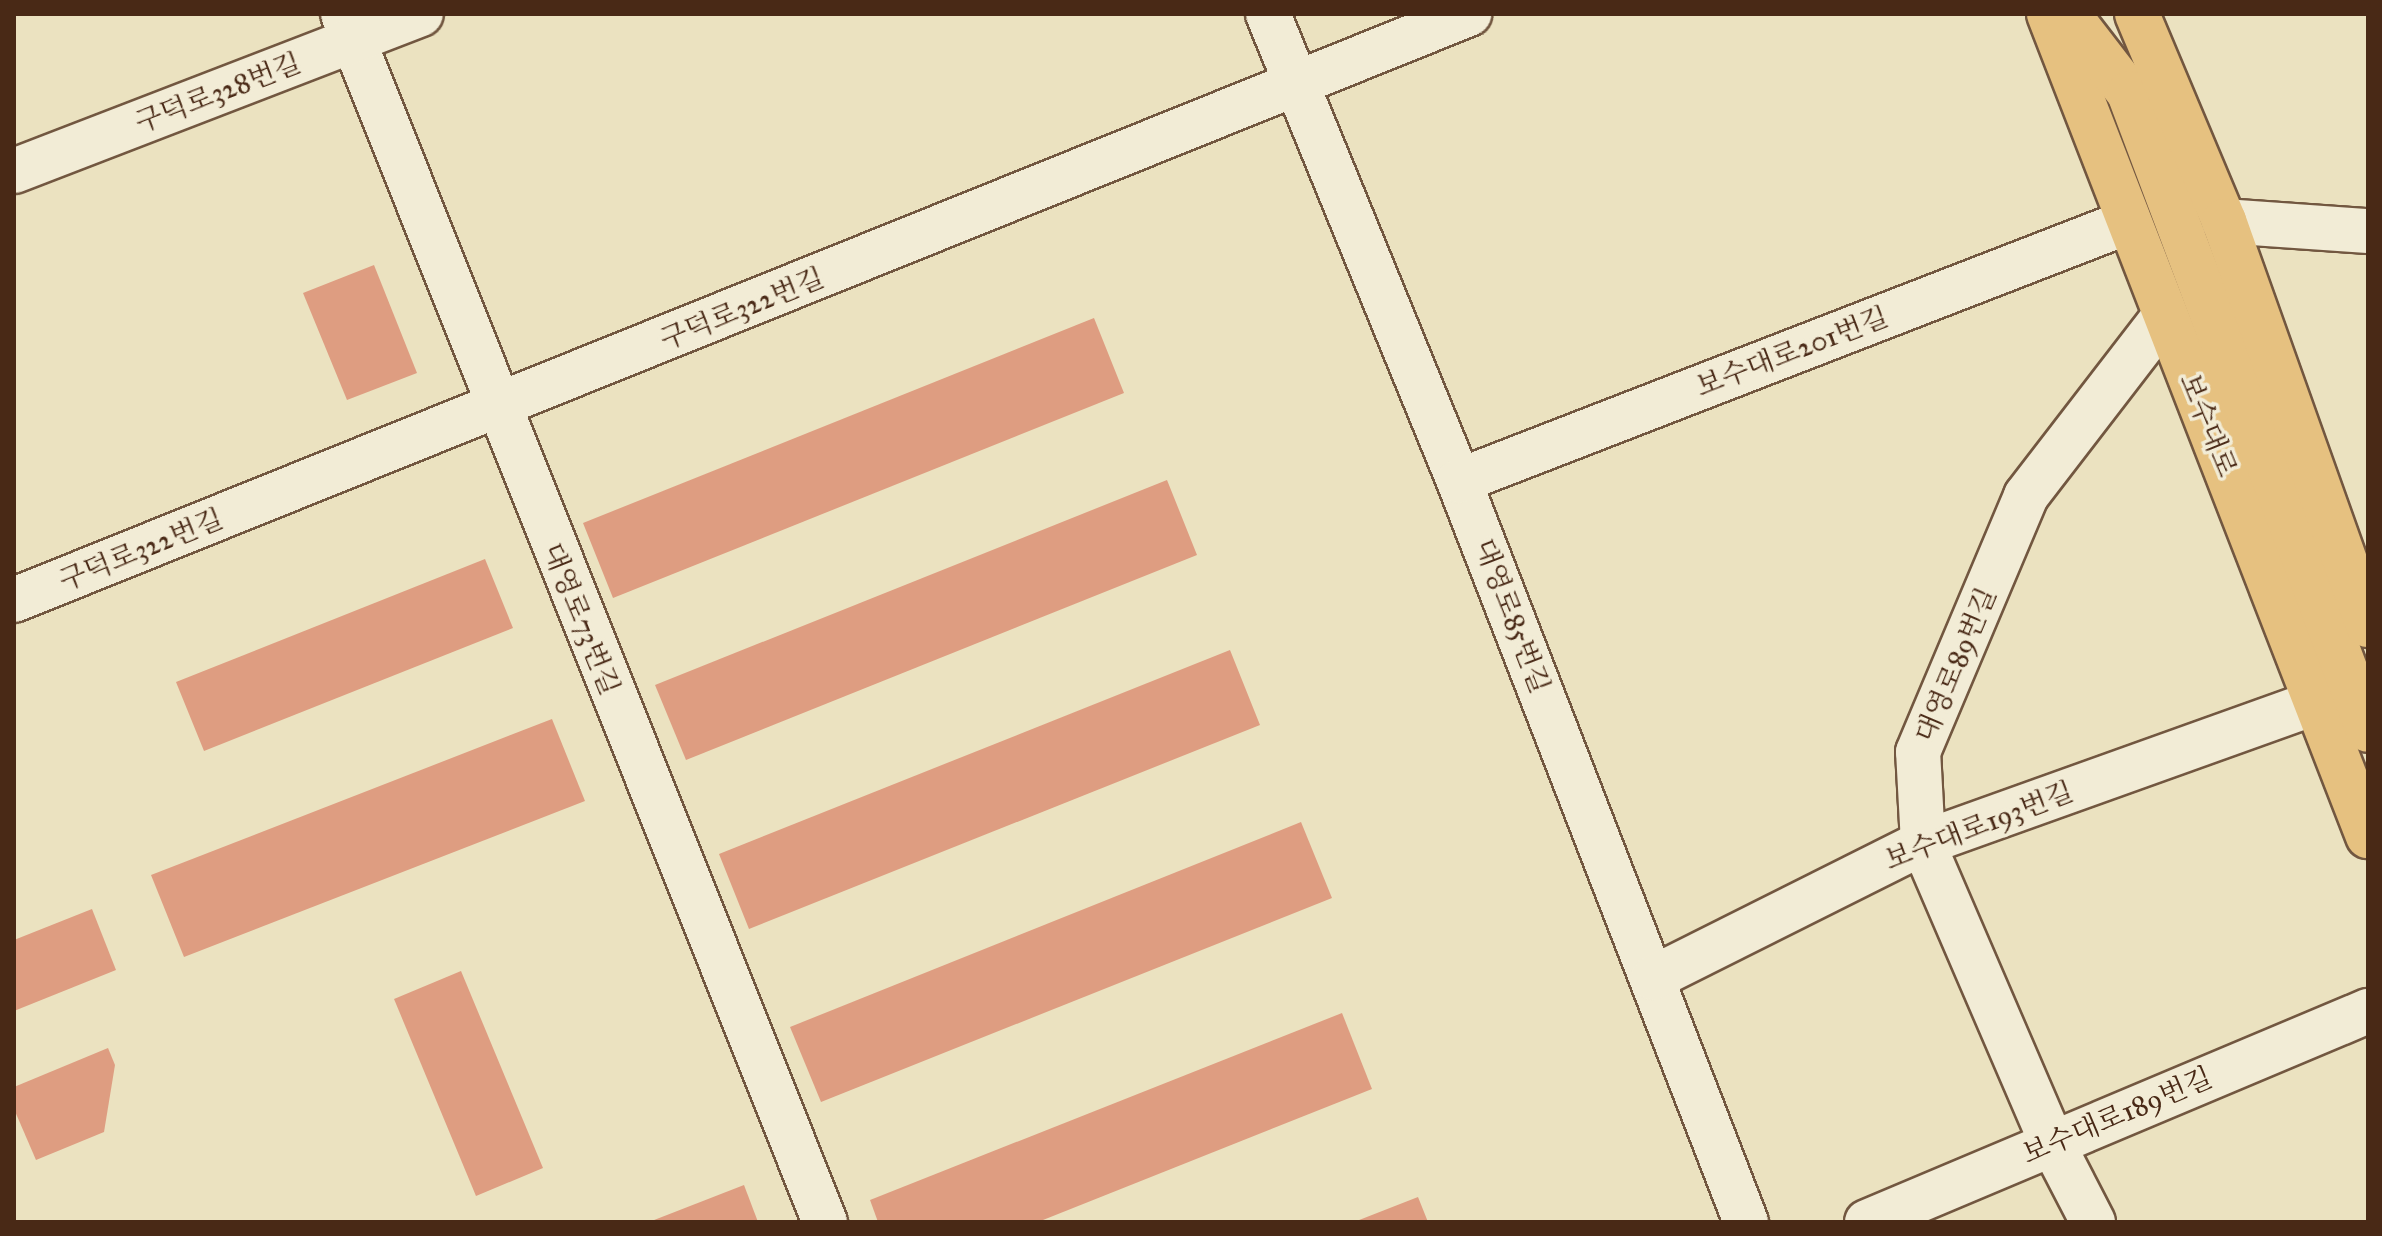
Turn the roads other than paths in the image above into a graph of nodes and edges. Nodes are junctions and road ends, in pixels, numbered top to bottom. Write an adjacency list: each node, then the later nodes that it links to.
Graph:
1 (421, 14): 7 (street, 구덕로328번길)
2 (1268, 14): 8 (street, 대영로85번길)
3 (1469, 14): 8 (street, 구덕로322번길)
4 (2049, 14): 11 (main road, 보수대로)
5 (2068, 14): 19 (main road)
6 (2137, 14): 10 (main road)
7 (349, 28): 9 (street, 구덕로328번길); 14 (street, 대영로73번길)
8 (1297, 84): 14 (street, 구덕로322번길); 15 (street, 대영로85번길)
9 (14, 171)
10 (2224, 221): 12 (street); 17 (main road)
11 (2125, 223): 13 (main road, 보수대로); 15 (street, 보수대로201번길)
12 (2368, 231)
13 (2164, 317): 18 (main road, 보수대로); 21 (street, 대영로89번길)
14 (496, 409): 16 (street, 구덕로322번길); 25 (street, 대영로73번길)
15 (1459, 481): 22 (street, 대영로85번길)
16 (14, 600)
17 (2368, 625)
18 (2317, 702): 20 (main road, 보수대로); 21 (street, 보수대로193번길)
19 (2368, 730)
20 (2368, 836)
21 (1923, 843): 22 (street, 보수대로193번길); 24 (street, 대영로89번길)
22 (1653, 978): 26 (street, 대영로85번길)
23 (2368, 1011): 24 (street, 보수대로189번길)
24 (2052, 1143): 27 (street, 보수대로189번길); 28 (street, 대영로89번길)
25 (825, 1222)
26 (1746, 1222)
27 (1867, 1222)
28 (2093, 1222)

